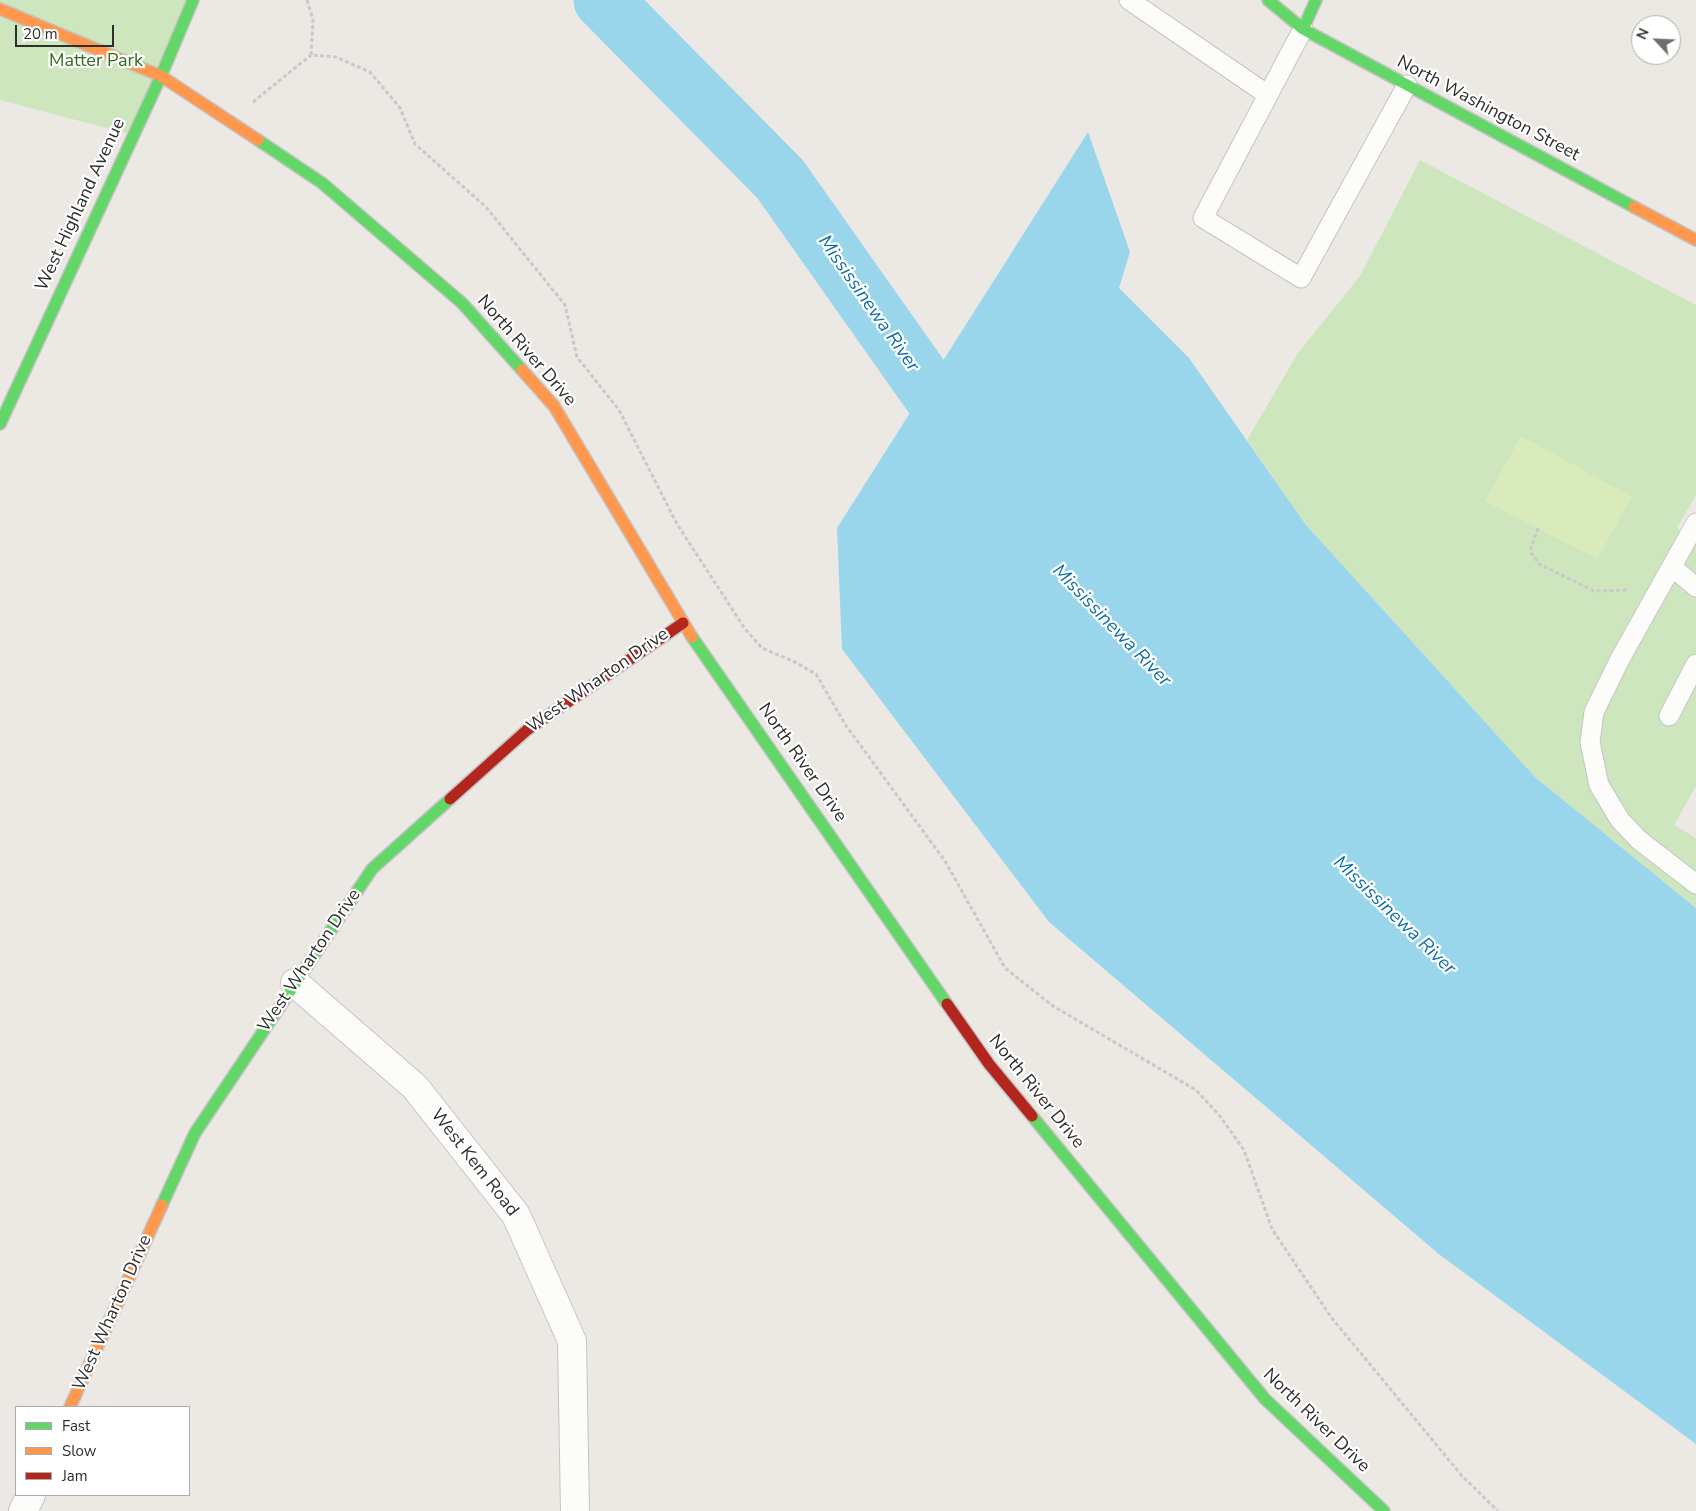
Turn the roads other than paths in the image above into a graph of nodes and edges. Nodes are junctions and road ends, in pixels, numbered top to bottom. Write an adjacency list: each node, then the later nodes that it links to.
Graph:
1 (193, 0): 7 (street, West Highland Avenue)
2 (1128, 0): 9 (lane)
3 (1268, 0): 6 (street, North Washington Street)
4 (1316, 0): 6 (street)
5 (0, 9): 7 (street, North River Drive)
6 (1303, 29): 8 (street, North Washington Street); 9 (lane)
7 (160, 76): 11 (street, West Highland Avenue); 15 (street, North River Drive)
8 (1407, 85): 9 (lane); 10 (street, North Washington Street)
9 (1268, 95)
10 (1696, 240)
11 (0, 424)
12 (1696, 523): 13 (lane)
13 (1672, 567): 14 (lane); 18 (lane)
14 (1696, 587)
15 (683, 622): 19 (street, West Wharton Drive); 24 (street, North River Drive)
16 (1696, 664): 17 (lane)
17 (1668, 716)
18 (1696, 884)
19 (295, 983): 20 (street, West Wharton Drive); 23 (street, West Kem Road)
20 (70, 1406)
21 (30, 1496): 22 (street)
22 (23, 1511)
23 (575, 1511)
24 (1384, 1511)

